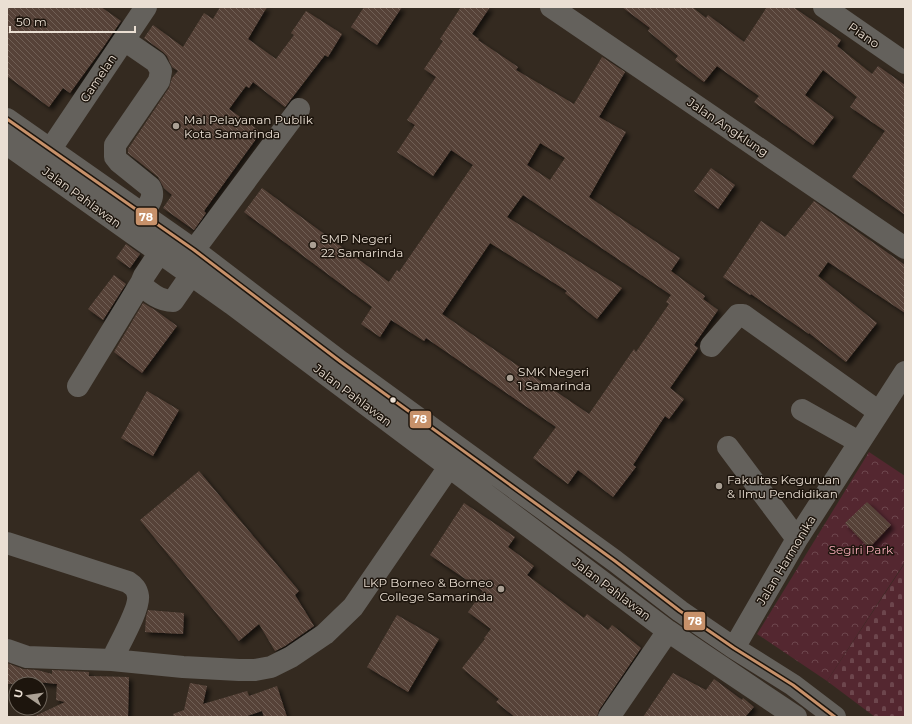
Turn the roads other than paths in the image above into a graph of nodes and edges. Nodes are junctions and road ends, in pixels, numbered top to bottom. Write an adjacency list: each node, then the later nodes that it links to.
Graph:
1 (146, 7): 4 (street, Gamelan)
2 (551, 7): 11 (street, Jalan Angklung)
3 (824, 7): 5 (street, Piano)
4 (124, 40): 9 (street, Gamelan); 10 (street)
5 (905, 63)
6 (299, 110): 12 (street)
7 (7, 119): 9 (street, Jalan Pahlawan)
8 (7, 144): 13 (street, Jalan Pahlawan)
9 (50, 150): 10 (street, Jalan Pahlawan)
10 (143, 214): 12 (street, Jalan Pahlawan)
11 (905, 248)
12 (194, 250): 17 (street, Jalan Pahlawan)
13 (160, 252): 14 (street, Jalan Pahlawan); 15 (street)
14 (191, 275): 15 (street); 17 (street, Jalan Pahlawan)
15 (141, 283): 19 (street)
16 (711, 346): 21 (street)
17 (335, 369): 24 (street, Jalan Pahlawan); 28 (street, Jalan Pahlawan)
18 (905, 372): 21 (street, Jalan Harmonika)
19 (78, 386)
20 (802, 410): 22 (street)
21 (879, 412): 22 (street, Jalan Harmonika)
22 (859, 442): 25 (street, Jalan Harmonika)
23 (728, 447): 25 (street)
24 (449, 467): 27 (street, Jalan Pahlawan); 30 (street)
25 (797, 539): 28 (street, Jalan Harmonika)
26 (7, 543): 30 (street)
27 (668, 631): 31 (street); 32 (street, Jalan Pahlawan)
28 (734, 648): 33 (street, Jalan Pahlawan)
29 (7, 650): 30 (street)
30 (112, 660)
31 (609, 717)
32 (796, 717)
33 (835, 717)

